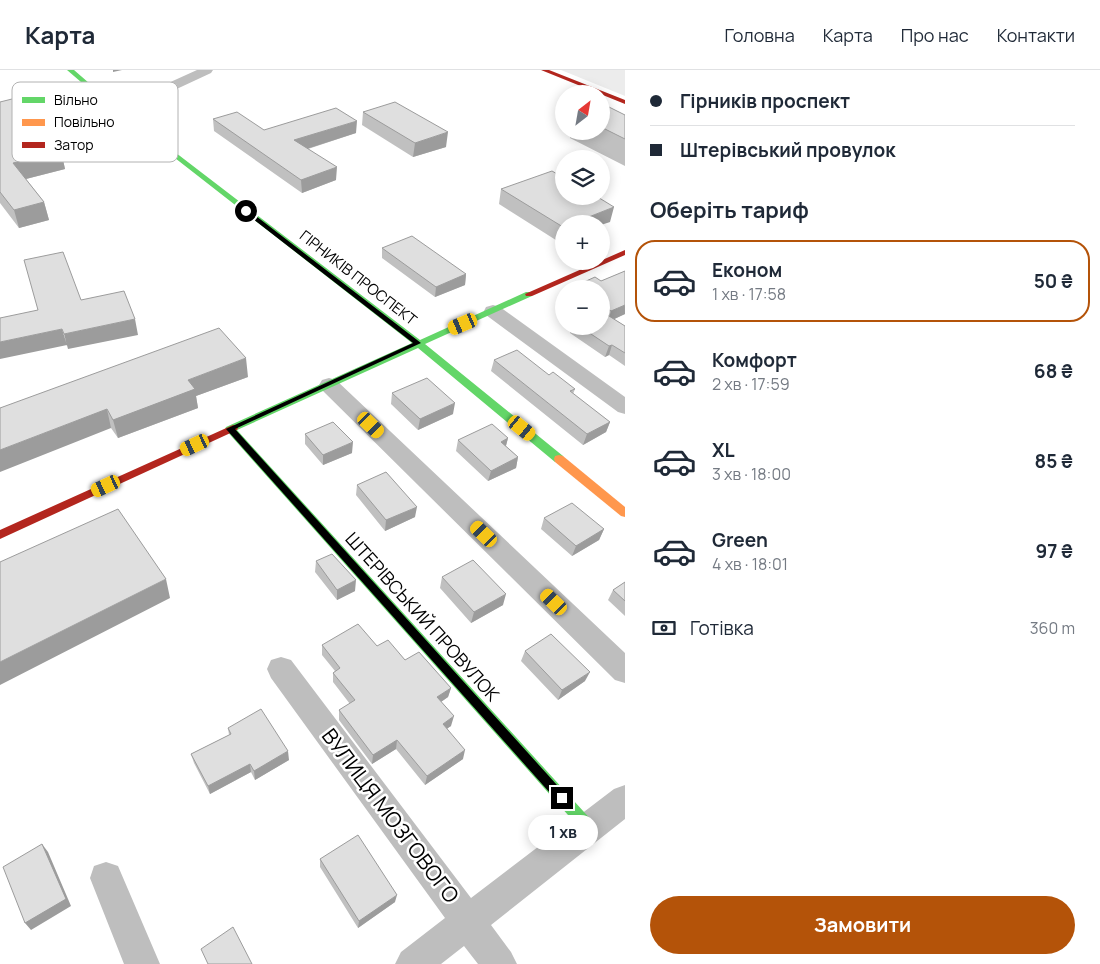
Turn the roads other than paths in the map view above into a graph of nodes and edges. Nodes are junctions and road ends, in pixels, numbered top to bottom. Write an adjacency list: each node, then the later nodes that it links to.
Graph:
1 (70, 70): 4 (main road, ГІРНИКІВ ПРОСПЕКТ)
2 (207, 70): 5 (street)
3 (544, 70): 6 (main road)
4 (84, 82)
5 (178, 83)
6 (625, 102)
7 (178, 157): 10 (main road, ГІРНИКІВ ПРОСПЕКТ)
8 (625, 252): 9 (main road)
9 (493, 311): 10 (main road); 12 (street)
10 (418, 343): 11 (main road); 14 (main road, ГІРНИКІВ ПРОСПЕКТ)
11 (328, 384): 13 (main road); 17 (street)
12 (625, 407)
13 (230, 429): 15 (main road); 19 (main road, ШТЕРІВСЬКИЙ ПРОВУЛОК)
14 (625, 513)
15 (0, 535)
16 (281, 669): 21 (street, ВУЛИЦЯ МОЗГОВОГО)
17 (625, 670)
18 (625, 800): 19 (street)
19 (589, 828): 21 (street)
20 (106, 878): 22 (street)
21 (468, 922): 23 (street); 24 (street, ВУЛИЦЯ МОЗГОВОГО)
22 (142, 964)
23 (413, 964)
24 (499, 964)

